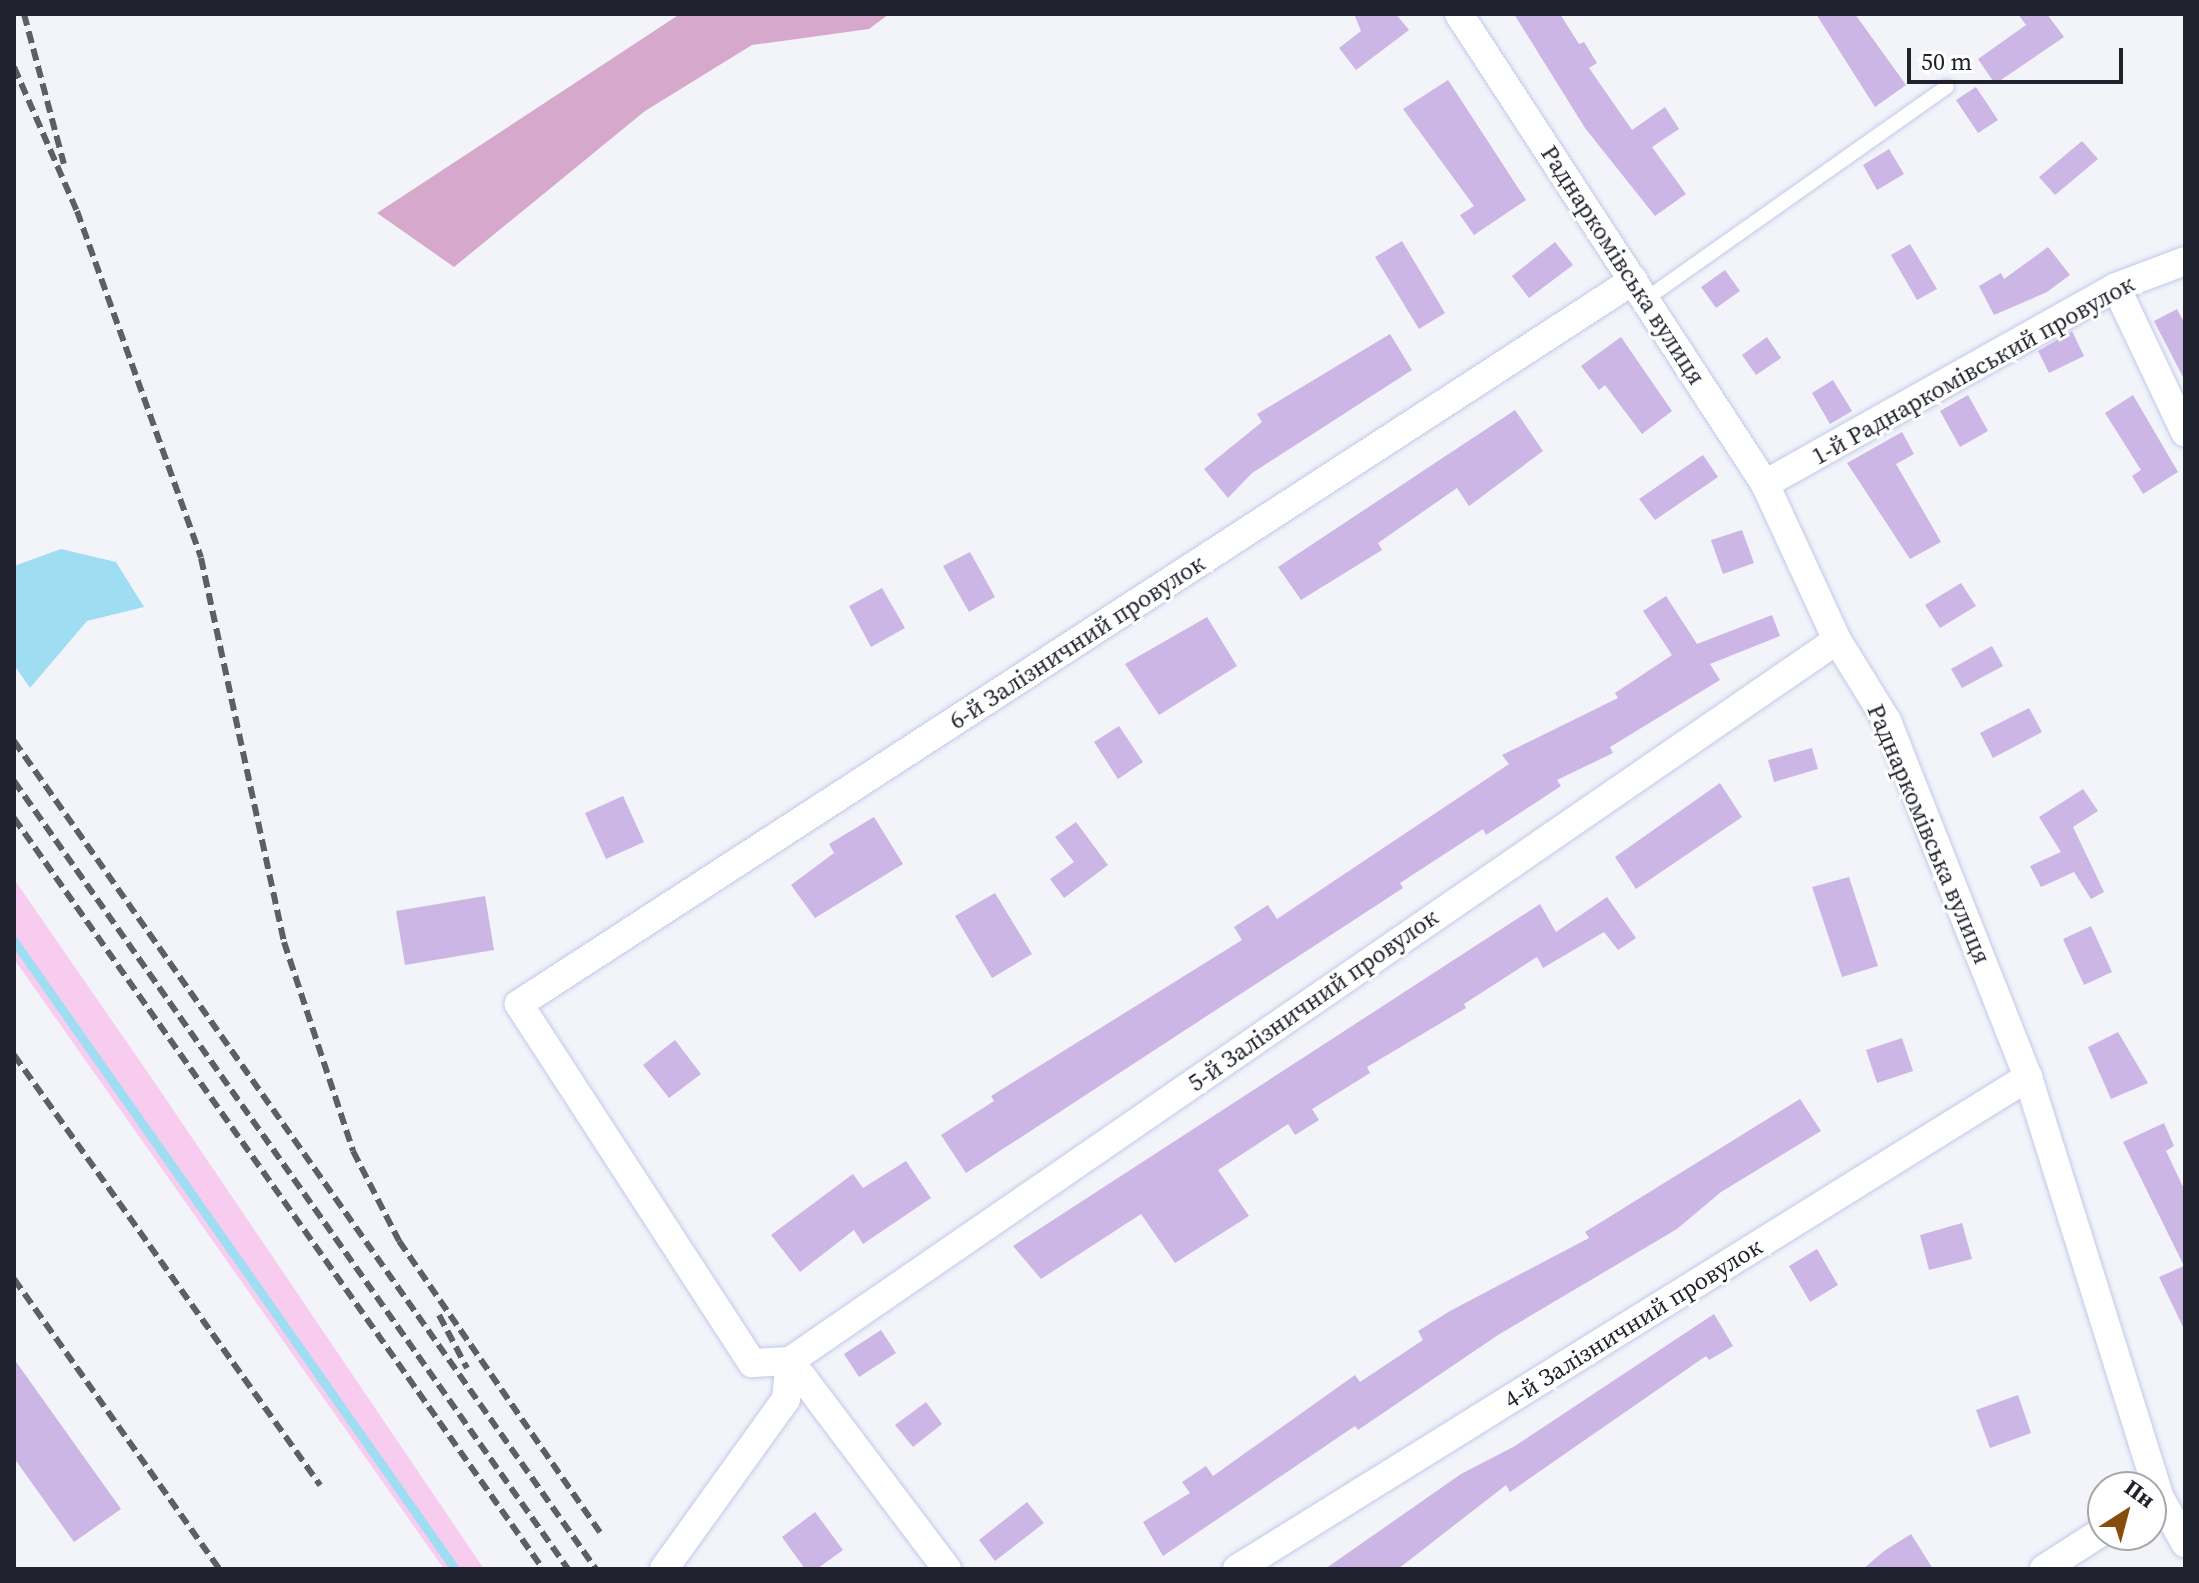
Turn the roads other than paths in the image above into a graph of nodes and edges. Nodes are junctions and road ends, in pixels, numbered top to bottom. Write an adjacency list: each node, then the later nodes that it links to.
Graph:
1 (1459, 14): 5 (street, Раднаркомівська вулиця)
2 (1947, 87): 5 (lane)
3 (2185, 261): 4 (street, 1-й Раднаркомівський провулок)
4 (2116, 287): 6 (street); 7 (street, 1-й Раднаркомівський провулок)
5 (1640, 289): 7 (street, Раднаркомівська вулиця); 10 (street, 6-й Залізничний провулок)
6 (2185, 432)
7 (1765, 484): 8 (street, Раднаркомівська вулиця)
8 (1837, 640): 9 (street, Раднаркомівська вулиця); 10 (street, 5-й Залізничний провулок)
9 (2028, 1077): 11 (street, Раднаркомівська вулиця); 17 (street, 4-й Залізничний провулок)
10 (790, 1361): 15 (street); 16 (street)
11 (2147, 1471)
12 (2167, 1516): 14 (street, Раднаркомівська вулиця)
13 (2087, 1541): 18 (street)
14 (2185, 1543)
15 (664, 1569)
16 (947, 1569)
17 (1237, 1569)
18 (2044, 1569)

